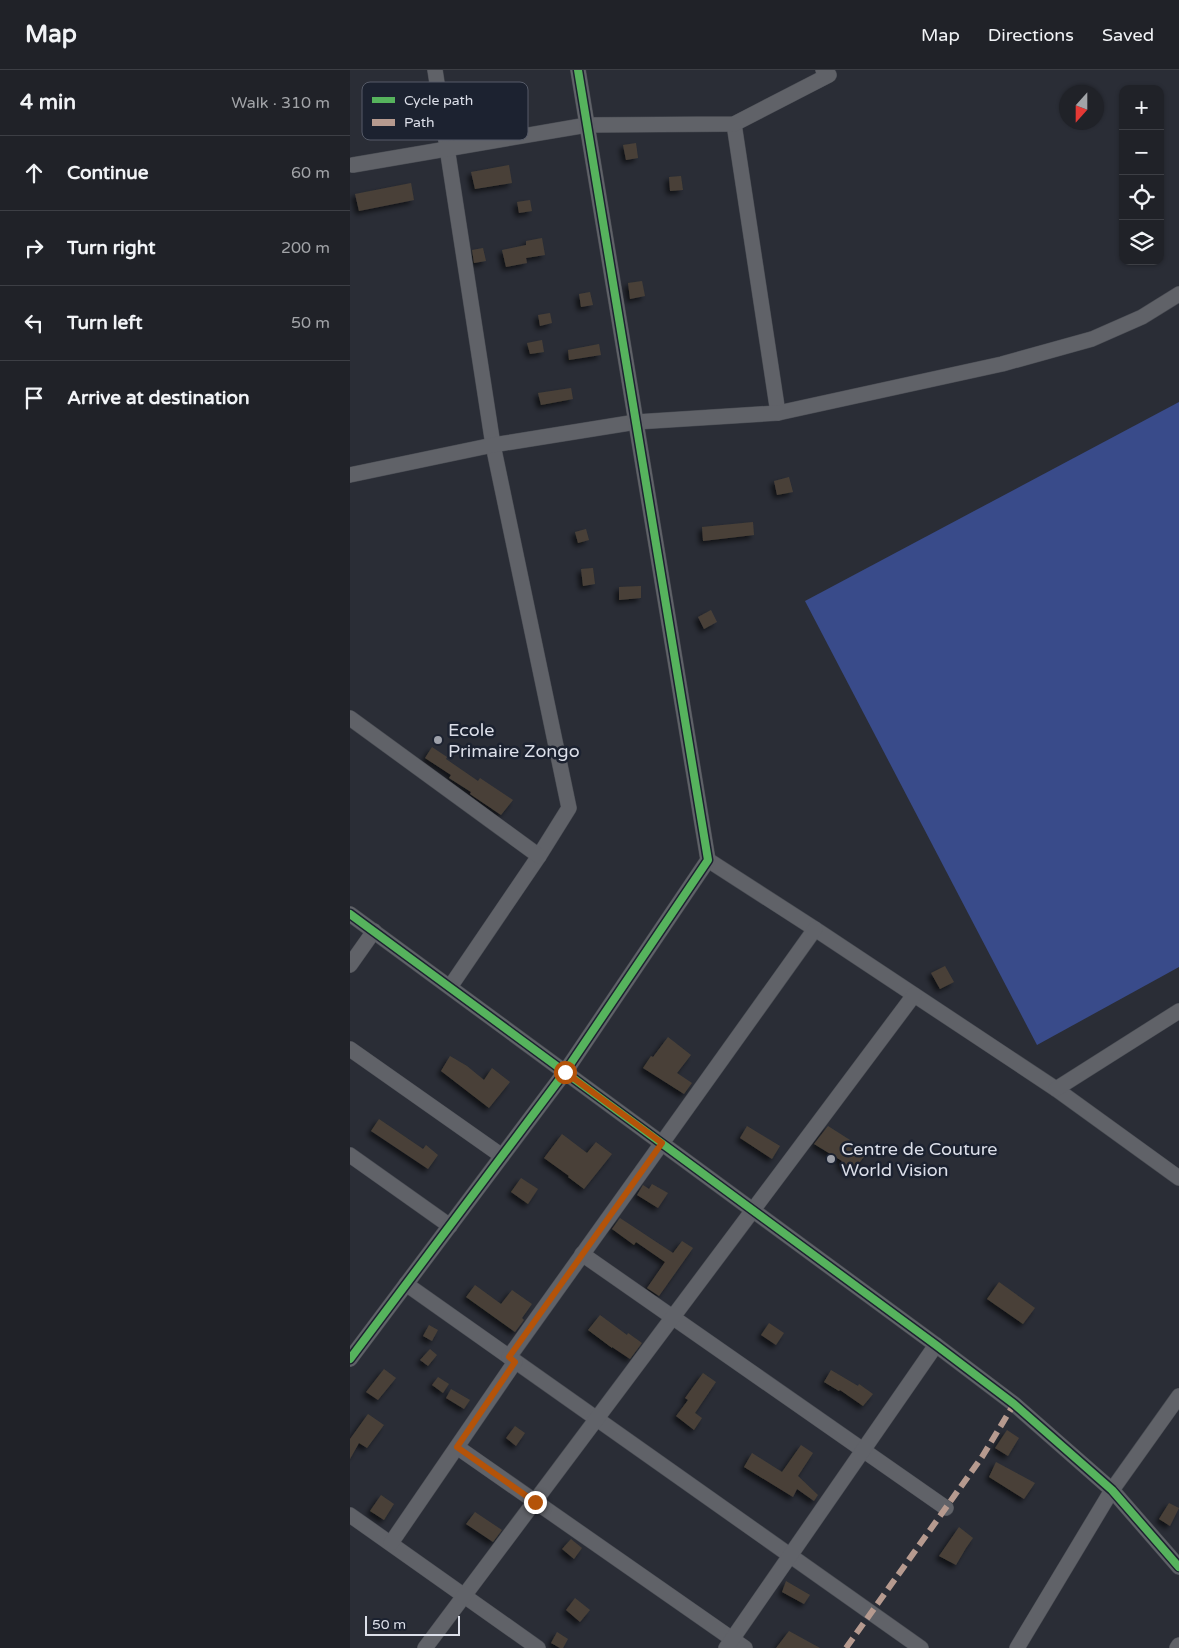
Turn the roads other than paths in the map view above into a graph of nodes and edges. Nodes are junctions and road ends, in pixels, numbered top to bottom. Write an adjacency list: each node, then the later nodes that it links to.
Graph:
1 (578, 70): 4 (street)
2 (823, 70): 3 (street)
3 (734, 124): 4 (street); 11 (street)
4 (587, 125): 5 (street); 12 (street)
5 (528, 135)
6 (447, 140): 8 (street)
7 (500, 140): 8 (street)
8 (448, 149): 9 (street); 13 (street)
9 (353, 166)
10 (1179, 294): 11 (street)
11 (778, 413): 12 (street)
12 (636, 422): 13 (street); 17 (street)
13 (493, 444): 14 (street); 16 (street)
14 (350, 475)
15 (350, 718): 16 (street)
16 (539, 856): 22 (street)
17 (708, 860): 19 (street); 26 (street)
18 (350, 914): 20 (street)
19 (814, 929): 23 (street); 28 (street)
20 (374, 931): 21 (street); 22 (street)
21 (350, 965)
22 (450, 987): 26 (street)
23 (914, 996): 27 (street); 32 (street)
24 (1179, 1011): 27 (street)
25 (350, 1049): 30 (street)
26 (565, 1072): 28 (street); 30 (street)
27 (1056, 1089): 31 (street)
28 (662, 1143): 32 (street); 34 (street)
29 (350, 1155): 33 (street)
30 (502, 1156): 33 (street)
31 (1179, 1178)
32 (753, 1210): 36 (street); 37 (street)
33 (450, 1226): 35 (street)
34 (582, 1254): 36 (street); 39 (street)
35 (406, 1284): 38 (street); 39 (street)
36 (673, 1317): 41 (street); 43 (street)
37 (936, 1345): 43 (street); 44 (street)
38 (350, 1359)
39 (512, 1360): 41 (street); 42 (street)
40 (1179, 1396): 44 (street)
41 (597, 1418): 45 (street); 49 (street)
42 (457, 1447): 45 (street); 48 (street)
43 (863, 1450): 46 (street); 49 (street)
44 (1112, 1490): 50 (street); 58 (street)
45 (535, 1502): 51 (street); 52 (street)
46 (946, 1508)
47 (350, 1515): 48 (street)
48 (391, 1543): 51 (street)
49 (790, 1555): 52 (street); 57 (street)
50 (1179, 1567)
51 (464, 1596): 54 (street); 55 (street)
52 (729, 1644): 56 (street)
53 (1179, 1645): 59 (street)
54 (425, 1648)
55 (538, 1648)
56 (745, 1648)
57 (921, 1648)
58 (1017, 1648)
59 (1177, 1648)

